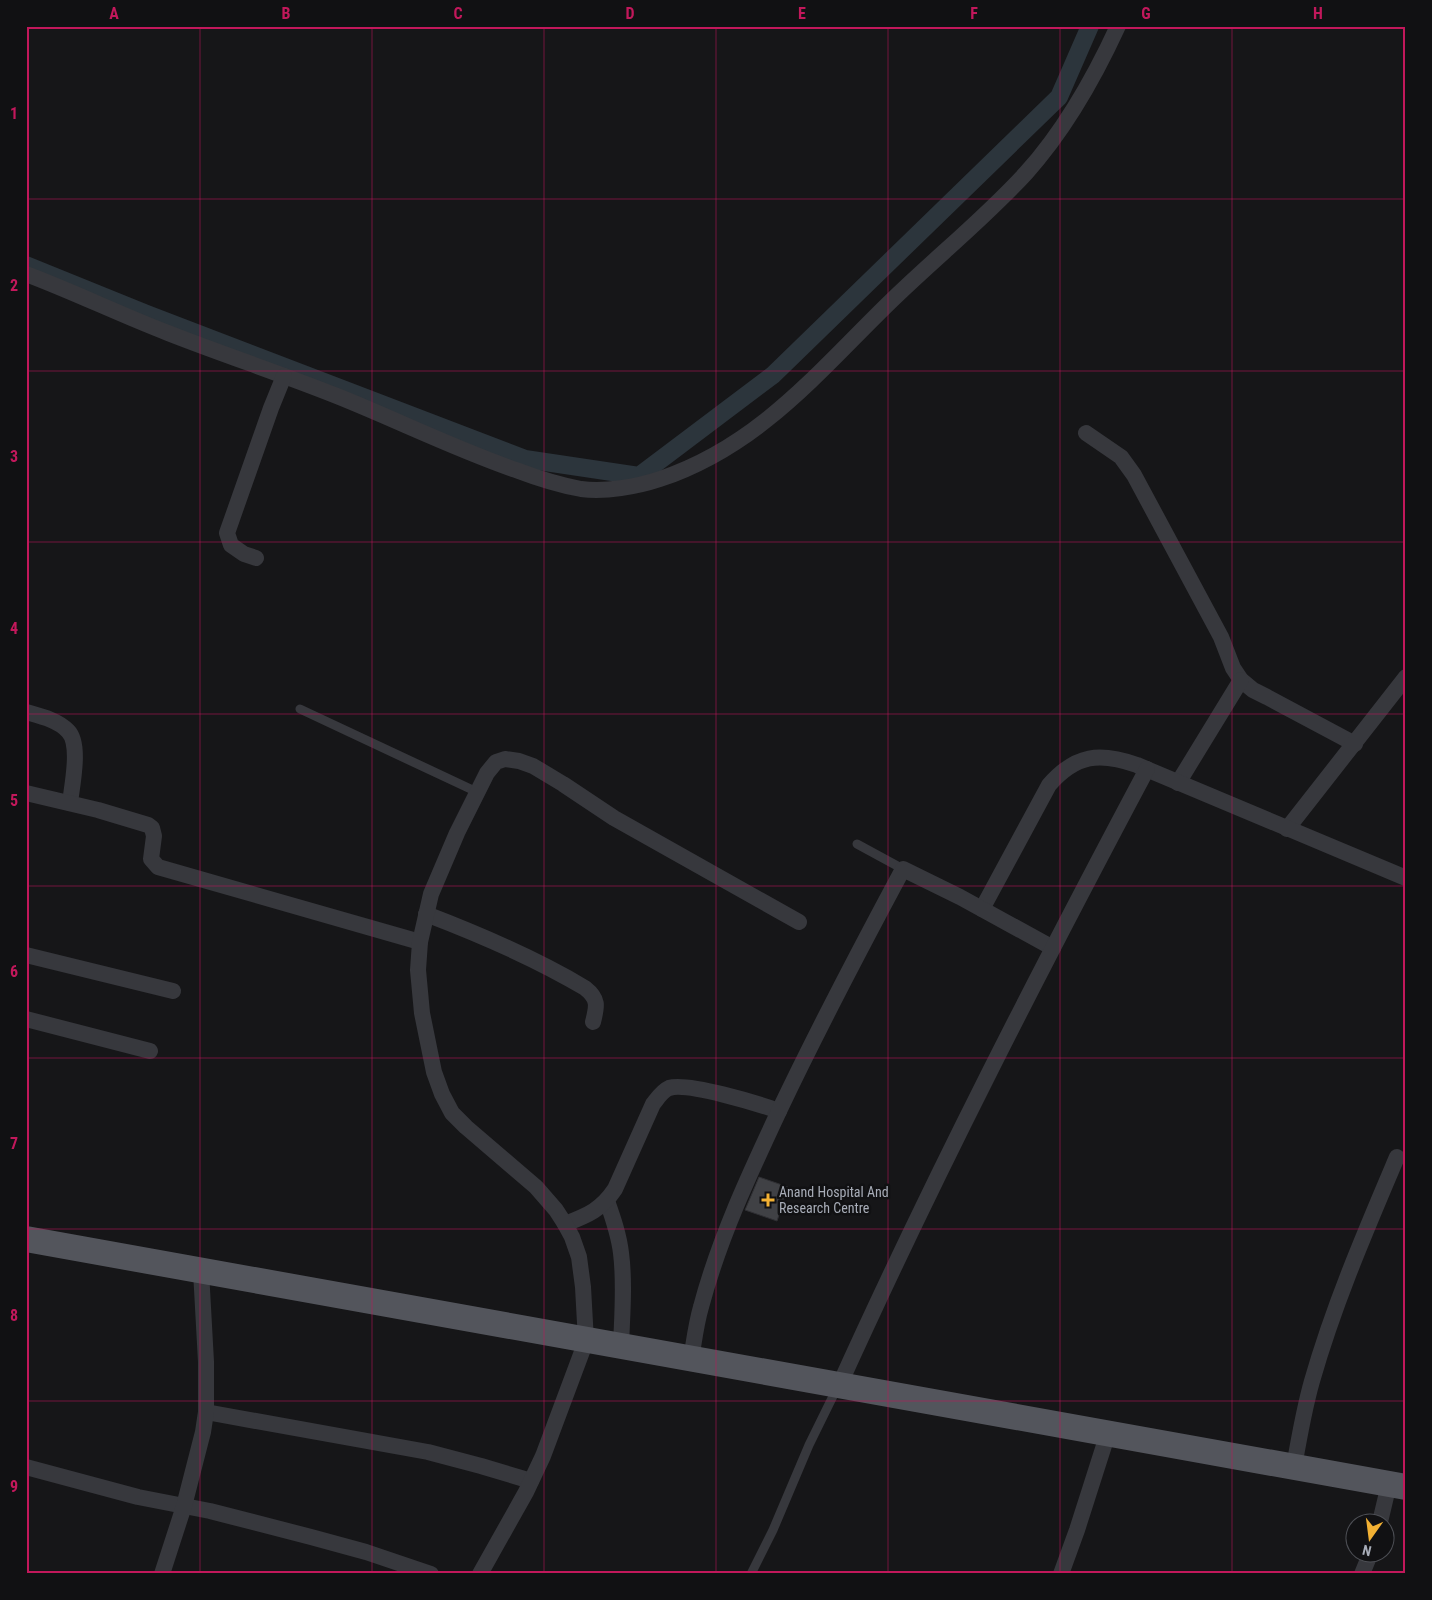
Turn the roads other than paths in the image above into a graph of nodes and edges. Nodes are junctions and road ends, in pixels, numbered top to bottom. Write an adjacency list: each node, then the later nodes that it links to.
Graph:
1 (1118, 26): 3 (street)
2 (26, 274): 3 (street)
3 (284, 376): 5 (street)
4 (1086, 433): 6 (street)
5 (256, 558)
6 (1241, 680): 10 (street); 12 (street)
7 (1405, 681): 10 (street)
8 (300, 709): 13 (lane)
9 (26, 712): 15 (street)
10 (1355, 744): 16 (street)
11 (1147, 769): 12 (street); 20 (street); 24 (street)
12 (1178, 782): 16 (street)
13 (477, 792): 21 (street); 22 (street)
14 (26, 793): 15 (street)
15 (70, 803): 23 (street)
16 (1287, 829): 19 (street)
17 (857, 844): 18 (lane)
18 (903, 869): 20 (street); 30 (street)
19 (1406, 878)
20 (982, 909): 24 (street)
21 (426, 914): 23 (street); 28 (street)
22 (799, 922)
23 (420, 942): 33 (street)
24 (1053, 948): 39 (street)
25 (26, 955): 26 (street)
26 (173, 991)
27 (26, 1019): 29 (street)
28 (593, 1022)
29 (150, 1052)
30 (779, 1111): 32 (street); 38 (street)
31 (1397, 1157): 43 (street)
32 (607, 1201): 33 (street); 37 (street)
33 (565, 1224): 36 (street)
34 (26, 1239): 35 (main road)
35 (201, 1271): 36 (main road); 40 (street)
36 (586, 1340): 37 (main road); 44 (street)
37 (621, 1347): 38 (main road)
38 (691, 1359): 39 (main road)
39 (838, 1386): 41 (main road); 52 (lane)
40 (206, 1412): 44 (street); 46 (street)
41 (1108, 1434): 43 (main road); 53 (street)
42 (26, 1467): 46 (street)
43 (1294, 1467): 45 (main road)
44 (531, 1481): 51 (street)
45 (1398, 1485): 47 (street)
46 (184, 1506): 49 (street); 50 (street)
47 (1385, 1512)
48 (1367, 1562): 54 (street)
49 (162, 1574)
50 (431, 1574)
51 (480, 1574)
52 (752, 1574)
53 (1061, 1574)
54 (1362, 1574)

